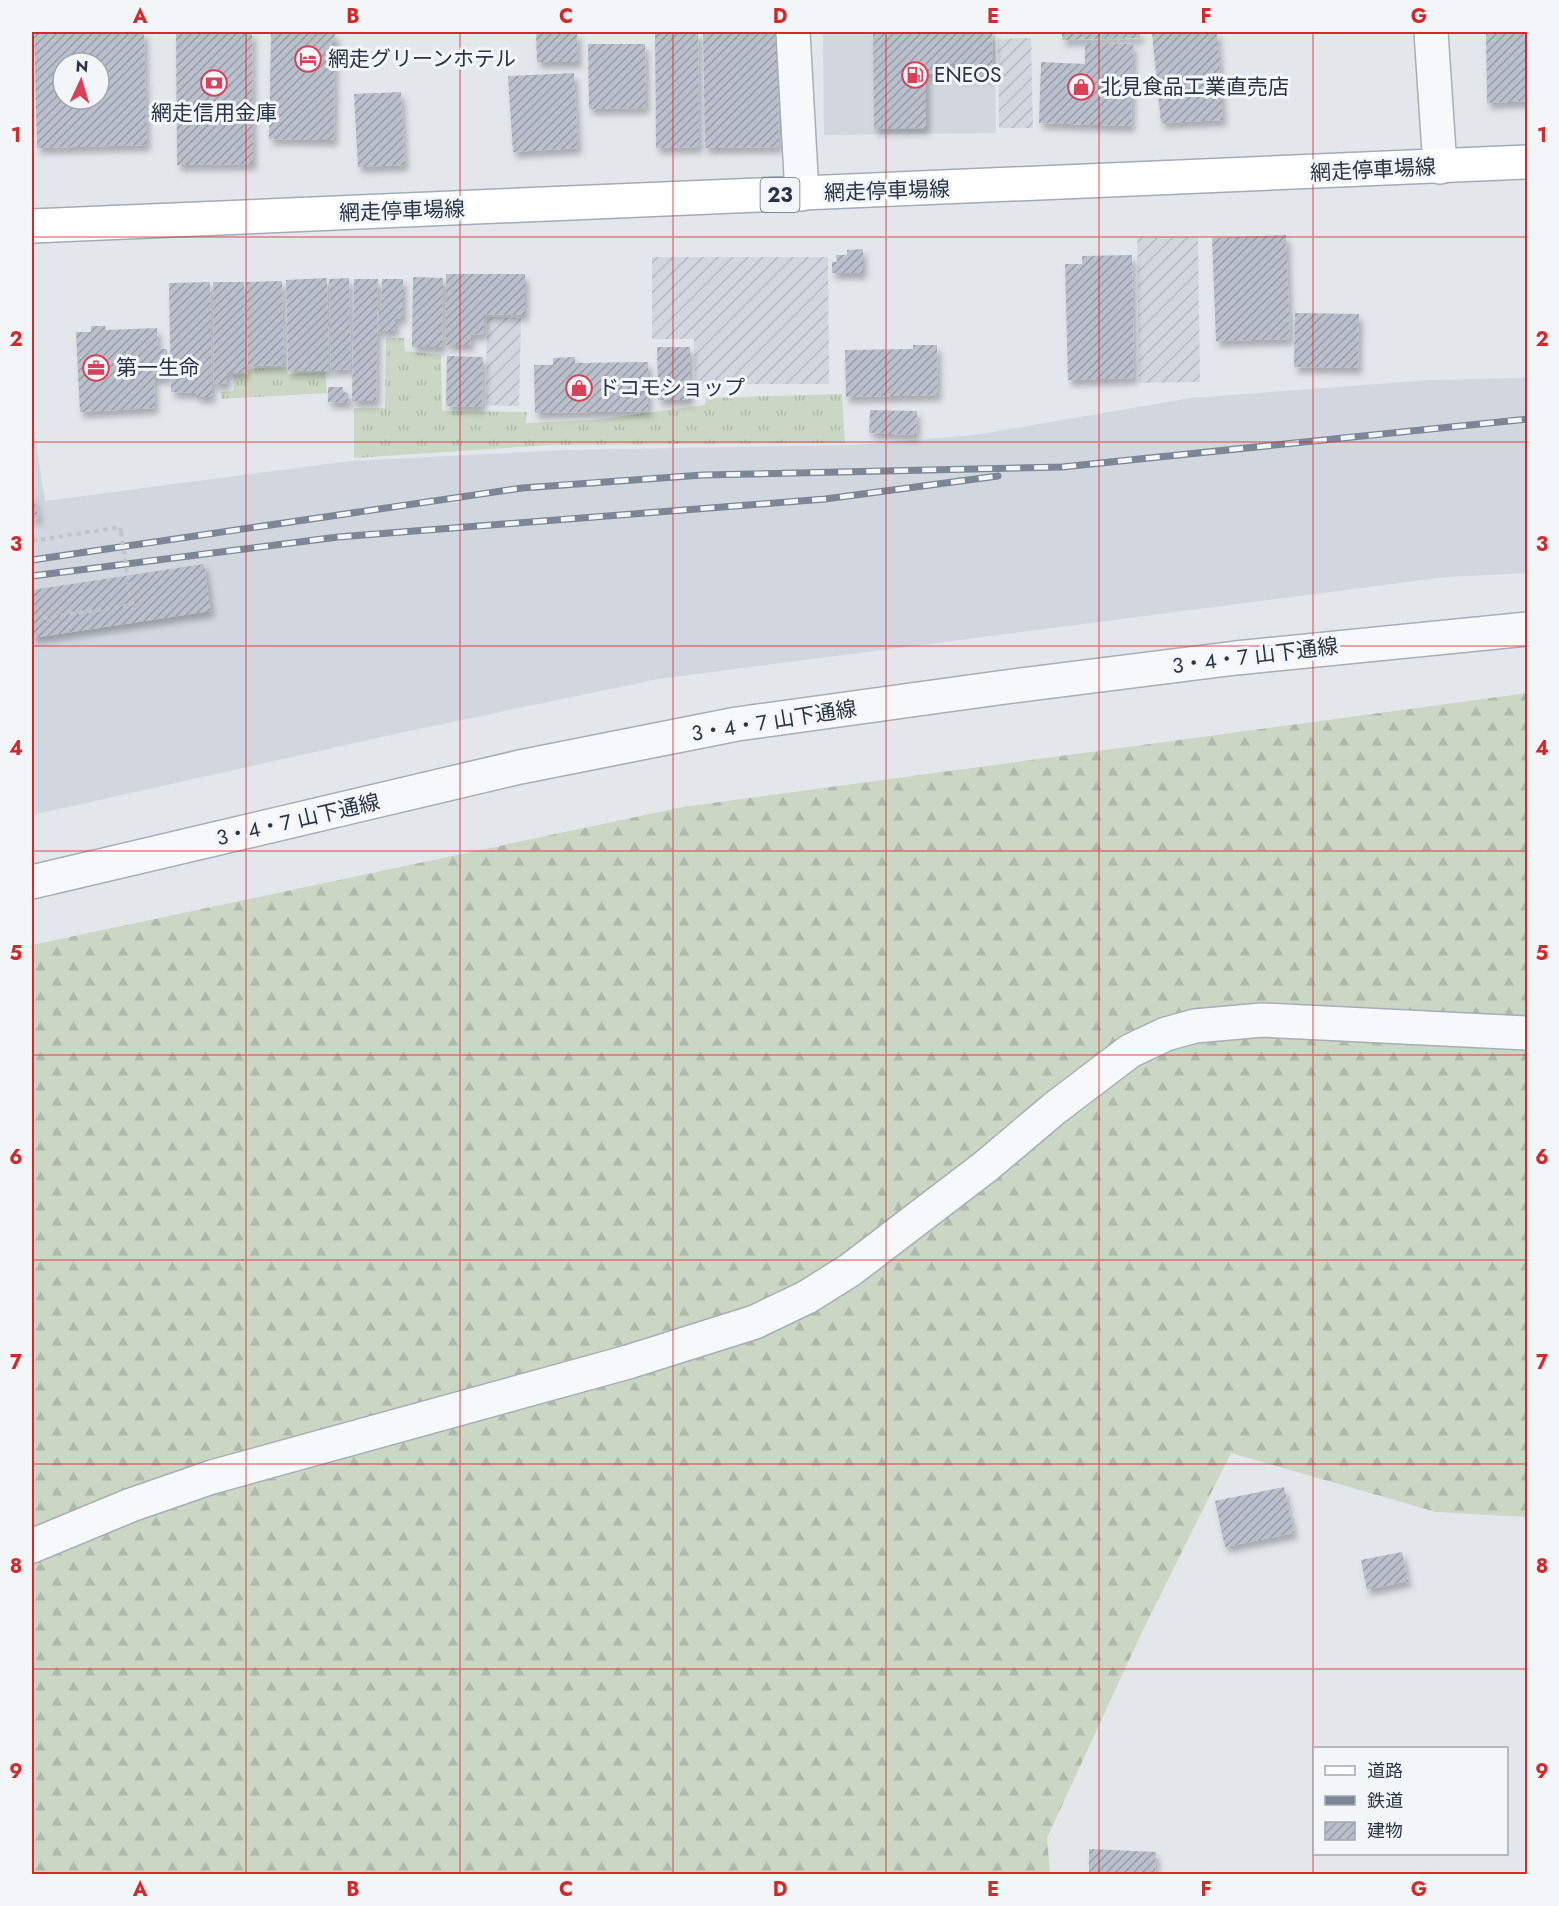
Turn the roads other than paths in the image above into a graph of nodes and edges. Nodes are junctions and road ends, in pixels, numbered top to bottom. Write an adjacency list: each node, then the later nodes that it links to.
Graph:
1 (793, 32): 5 (street)
2 (1431, 32): 4 (street)
3 (1527, 162): 4 (main road, 網走停車場線 / 23)
4 (1440, 167): 5 (main road, 網走停車場線 / 23)
5 (802, 194): 6 (main road, 網走停車場線 / 23)
6 (32, 226)
7 (1527, 629): 8 (street, 3・4・7 山下通線)
8 (32, 882)
9 (1527, 1033): 10 (street)
10 (32, 1546)

